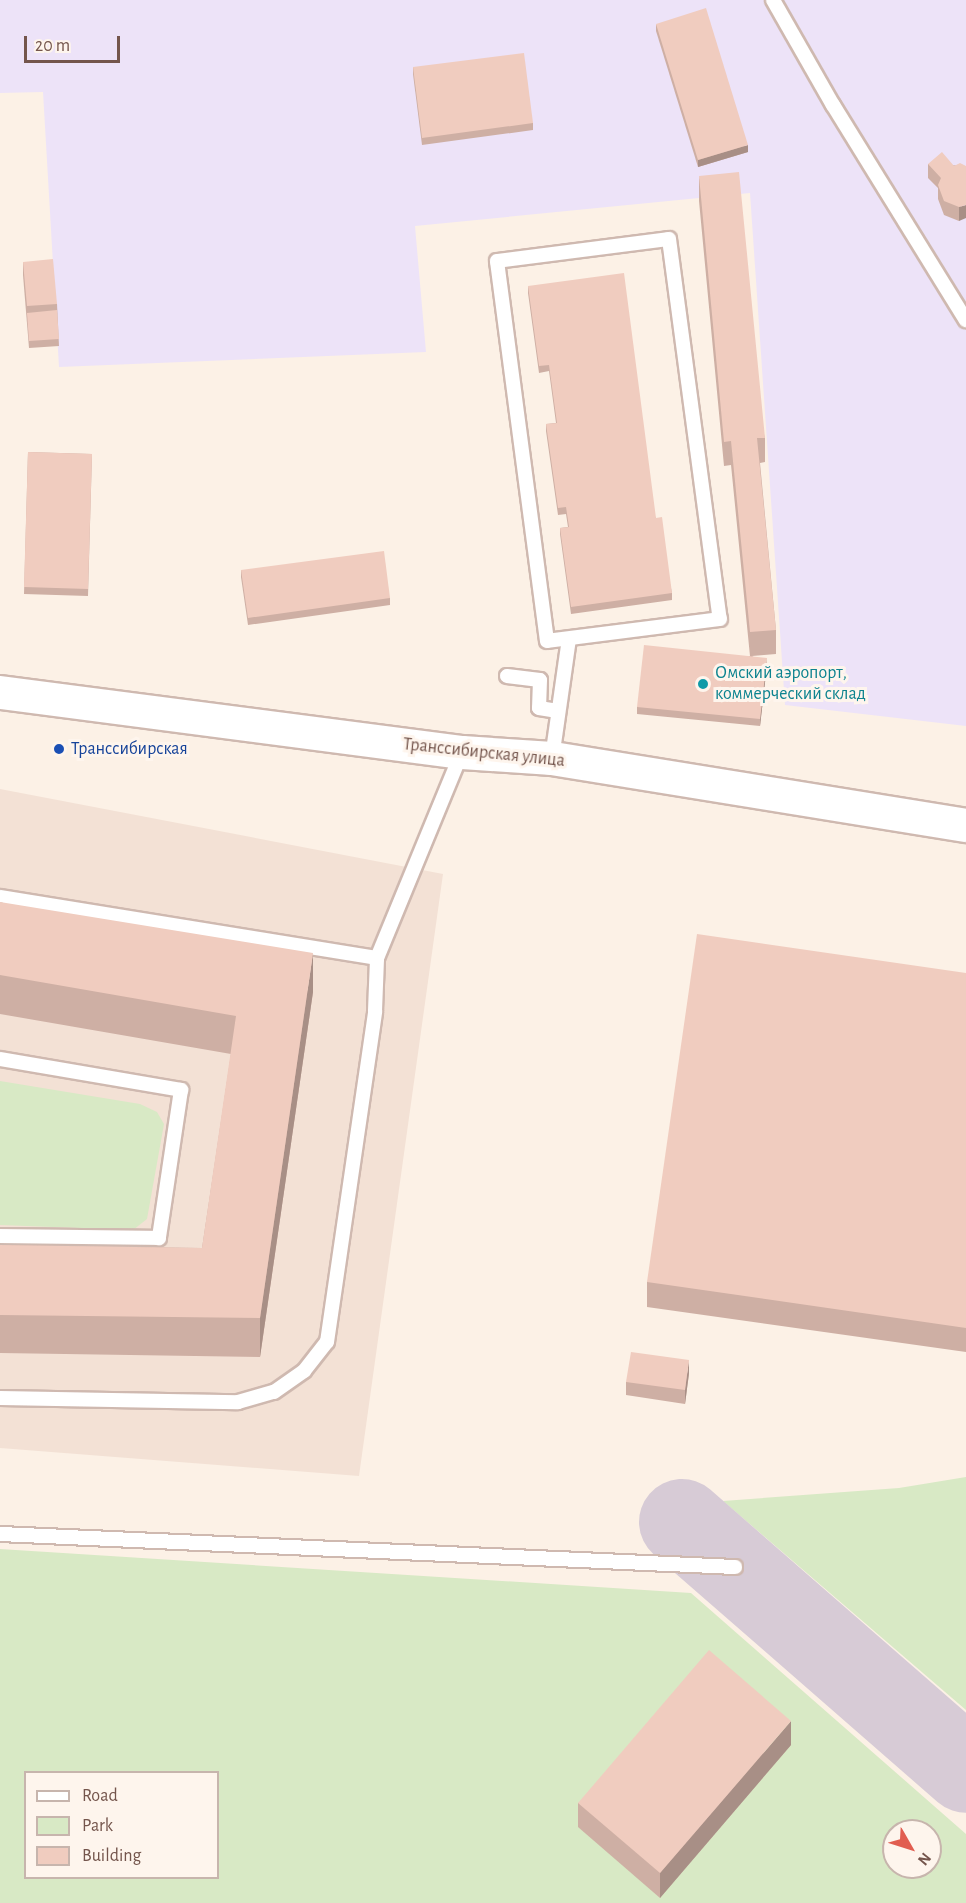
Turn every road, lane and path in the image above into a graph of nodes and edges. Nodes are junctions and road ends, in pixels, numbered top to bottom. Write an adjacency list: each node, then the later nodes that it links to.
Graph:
1 (773, 0): 2 (lane)
2 (966, 320)
3 (569, 639): 3 (lane); 6 (lane)
4 (507, 676): 6 (lane)
5 (0, 692): 7 (main road, Транссибирская улица)
6 (558, 711): 8 (lane)
7 (462, 752): 8 (main road, Транссибирская улица); 11 (lane)
8 (552, 758): 9 (main road, Транссибирская улица)
9 (966, 825)
10 (0, 897): 11 (lane)
11 (377, 958): 14 (lane)
12 (0, 1059): 13 (lane)
13 (0, 1236)
14 (0, 1398)
15 (0, 1534): 16 (lane)
16 (735, 1568)

